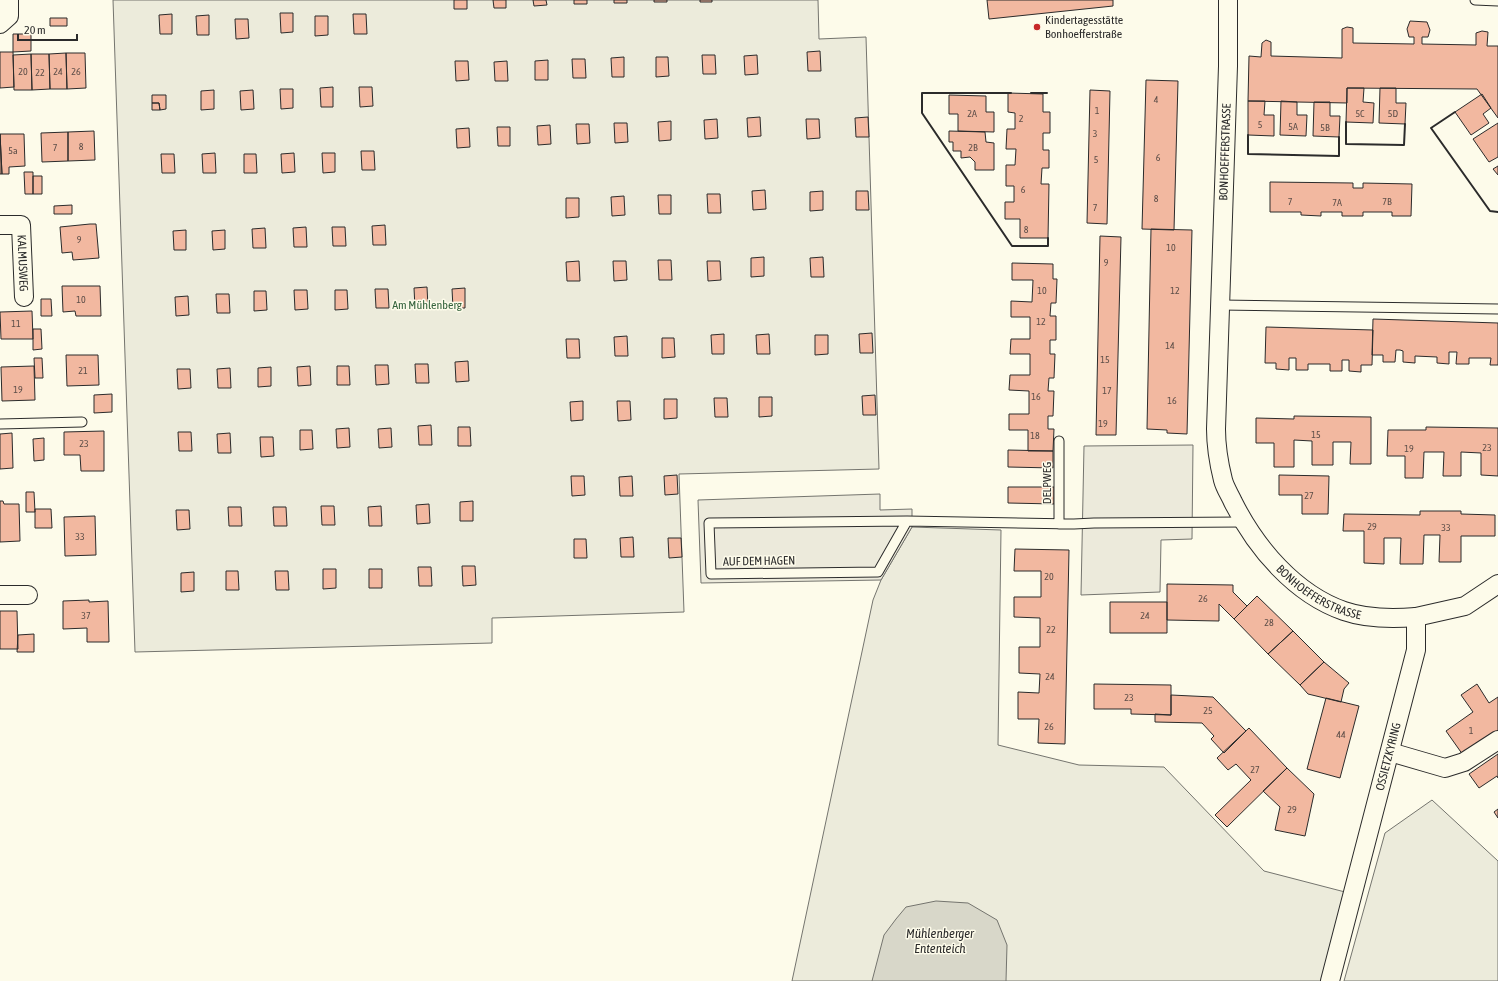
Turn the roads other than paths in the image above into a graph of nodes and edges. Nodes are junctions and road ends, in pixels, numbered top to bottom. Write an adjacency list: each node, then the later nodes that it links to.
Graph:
1 (9, 0): 5 (street)
2 (1228, 0): 8 (street, BONHOEFFERSTRASSE)
3 (1475, 0): 4 (lane)
4 (1498, 1)
5 (0, 24)
6 (0, 225): 7 (street, KALMUSWEG)
7 (24, 297)
8 (1221, 304): 9 (lane); 14 (street, BONHOEFFERSTRASSE)
9 (1498, 309)
10 (82, 422): 11 (lane)
11 (0, 424)
12 (1059, 441): 15 (lane, DELPWEG)
13 (907, 521): 13 (lane, AUF DEM HAGEN); 15 (lane, AUF DEM HAGEN)
14 (1243, 522): 15 (lane, AUF DEM HAGEN); 19 (street, BONHOEFFERSTRASSE)
15 (1059, 524)
16 (1498, 584): 19 (street)
17 (0, 595): 18 (street)
18 (28, 595)
19 (1416, 617): 21 (street, OSSIETZKYRING)
20 (1498, 740): 21 (street)
21 (1390, 752): 22 (street, OSSIETZKYRING)
22 (1330, 981)

